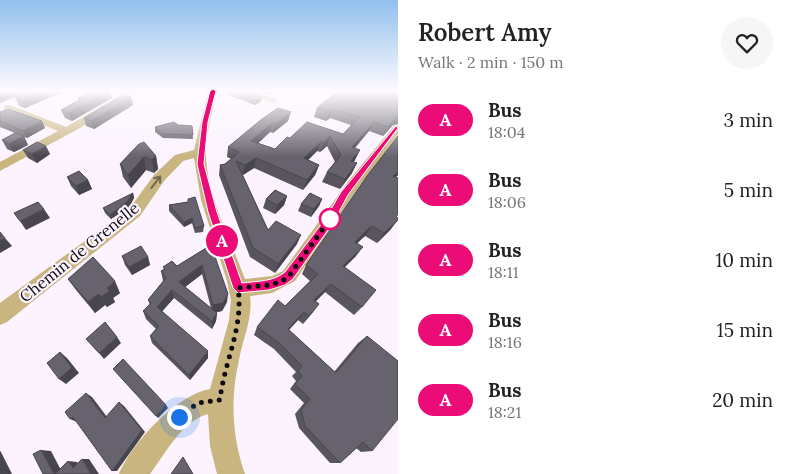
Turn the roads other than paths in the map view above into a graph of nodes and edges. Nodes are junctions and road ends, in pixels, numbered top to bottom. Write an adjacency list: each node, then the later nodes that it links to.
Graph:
1 (20, 113): 5 (street)
2 (97, 113): 5 (street)
3 (208, 113): 6 (street)
4 (398, 128): 8 (street)
5 (67, 131): 7 (street)
6 (200, 152): 8 (street); 9 (street, Chemin de Grenelle, one-way to 6)
7 (0, 167)
8 (238, 288): 10 (street)
9 (0, 315)
10 (220, 400): 11 (street); 12 (street)
11 (133, 474)
12 (231, 474)

